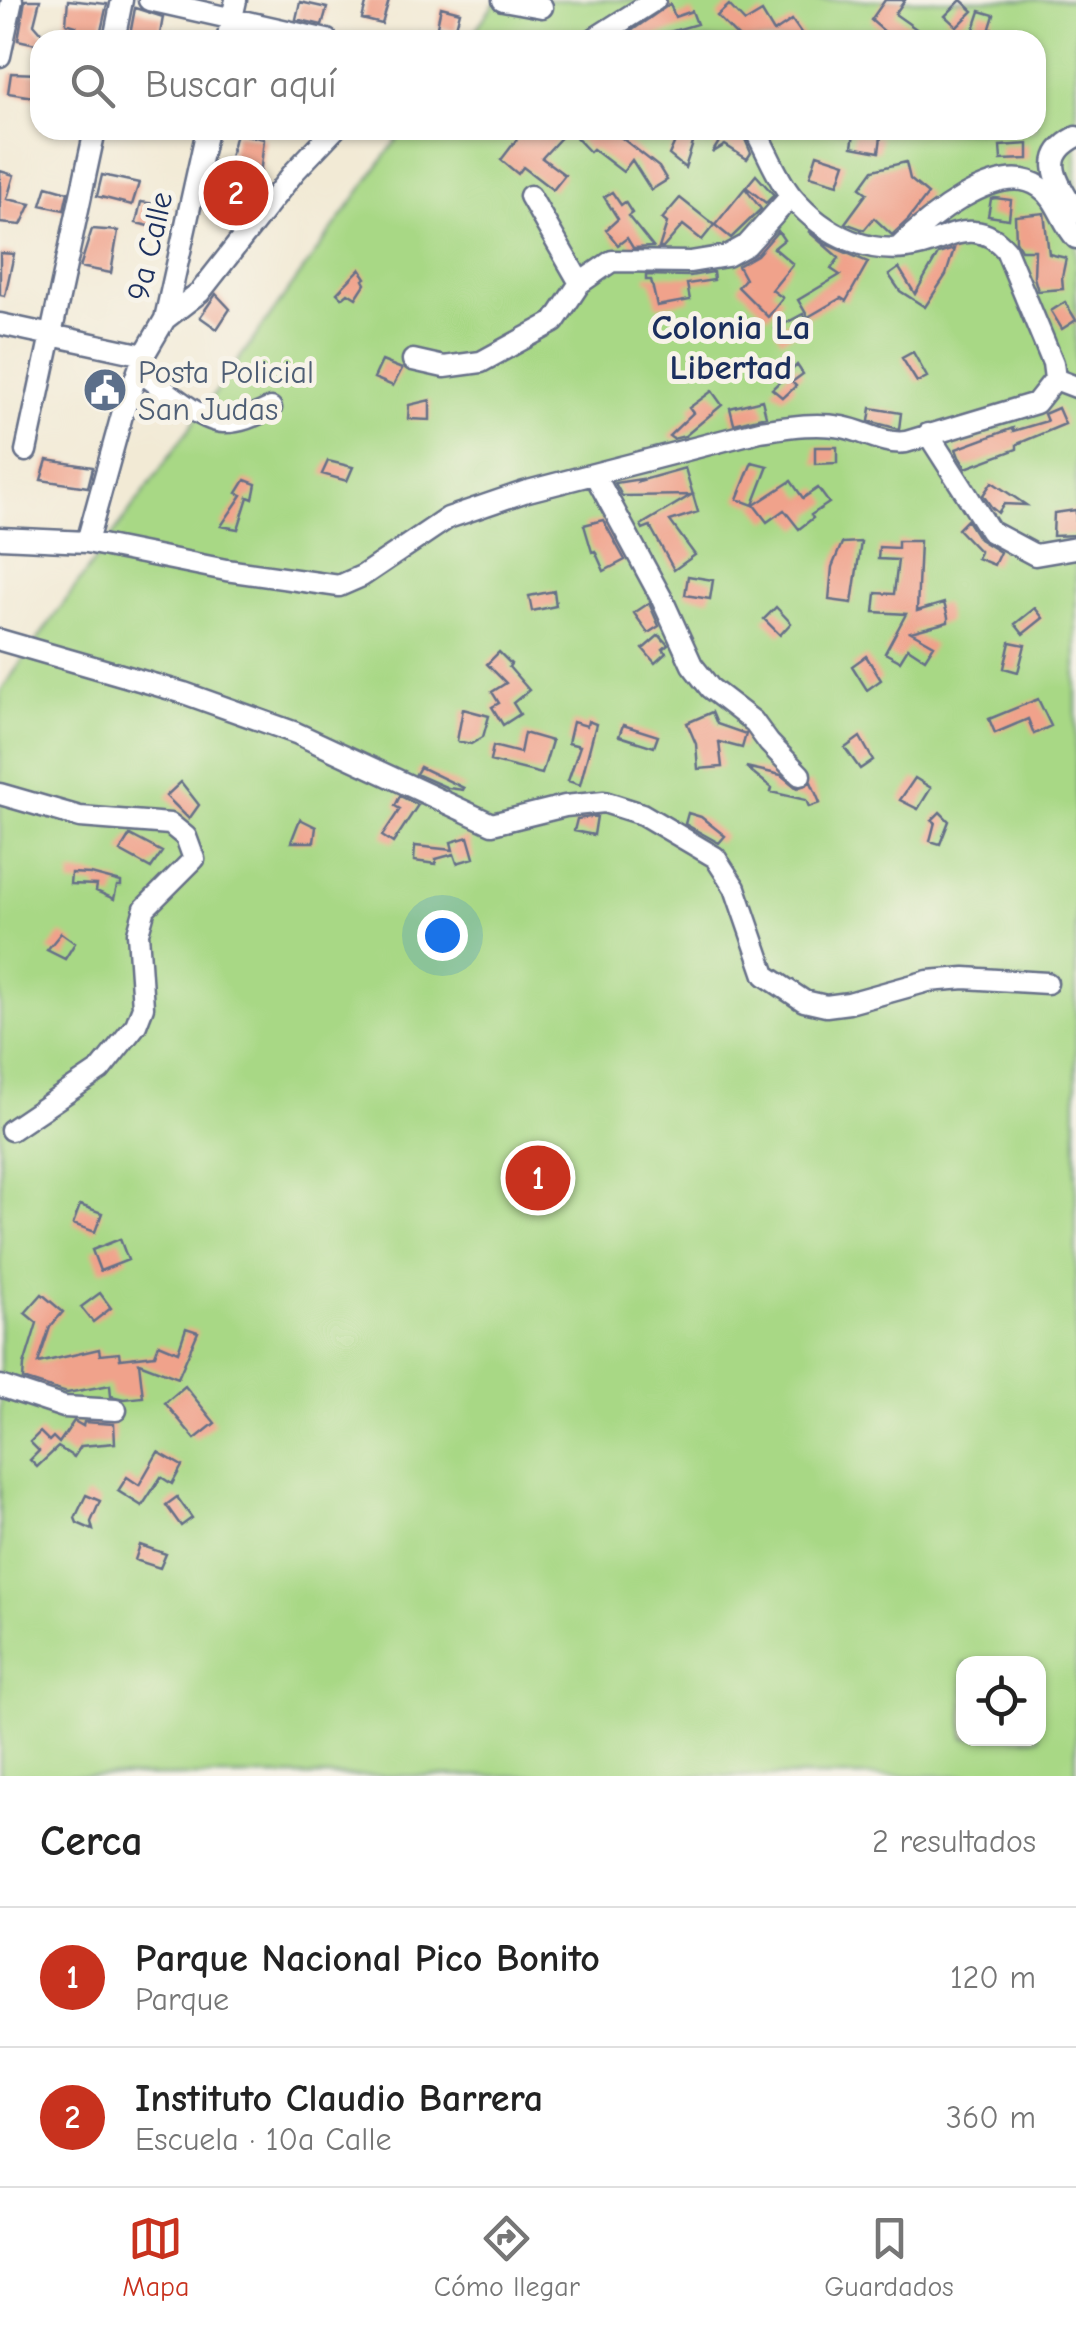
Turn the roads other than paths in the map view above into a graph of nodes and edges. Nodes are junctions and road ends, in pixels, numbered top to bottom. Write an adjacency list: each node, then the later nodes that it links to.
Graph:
1 (12, 0): 11 (street)
2 (122, 0): 8 (street)
3 (150, 0): 7 (street)
4 (504, 0): 6 (street)
5 (655, 0): 10 (street)
6 (542, 8)
7 (232, 20): 9 (street)
8 (116, 30)
9 (279, 30)
10 (608, 30)
11 (0, 56)
12 (1076, 137): 19 (street)
13 (93, 140): 25 (street)
14 (205, 140): 23 (street, 9a Calle)
15 (324, 140): 23 (street)
16 (760, 140): 18 (street)
17 (530, 196): 22 (street)
18 (790, 196): 21 (street); 22 (street)
19 (1076, 212)
20 (1076, 238): 21 (street)
21 (897, 249): 28 (street)
22 (580, 283): 26 (street)
23 (165, 319): 27 (street, 9a Calle)
24 (0, 324): 25 (street)
25 (52, 335): 27 (street); 32 (street)
26 (413, 360)
27 (142, 363): 30 (street); 35 (street, 9a Calle)
28 (1055, 379): 29 (street); 31 (street)
29 (1076, 387)
30 (270, 408)
31 (928, 434): 33 (street); 36 (street)
32 (26, 451)
33 (595, 475): 35 (street); 38 (street)
34 (0, 538): 35 (street)
35 (87, 542)
36 (1076, 548)
37 (0, 640): 40 (street)
38 (800, 775)
39 (0, 794): 41 (street)
40 (1047, 983)
41 (10, 1130)
42 (0, 1386): 43 (street)
43 (116, 1410)

